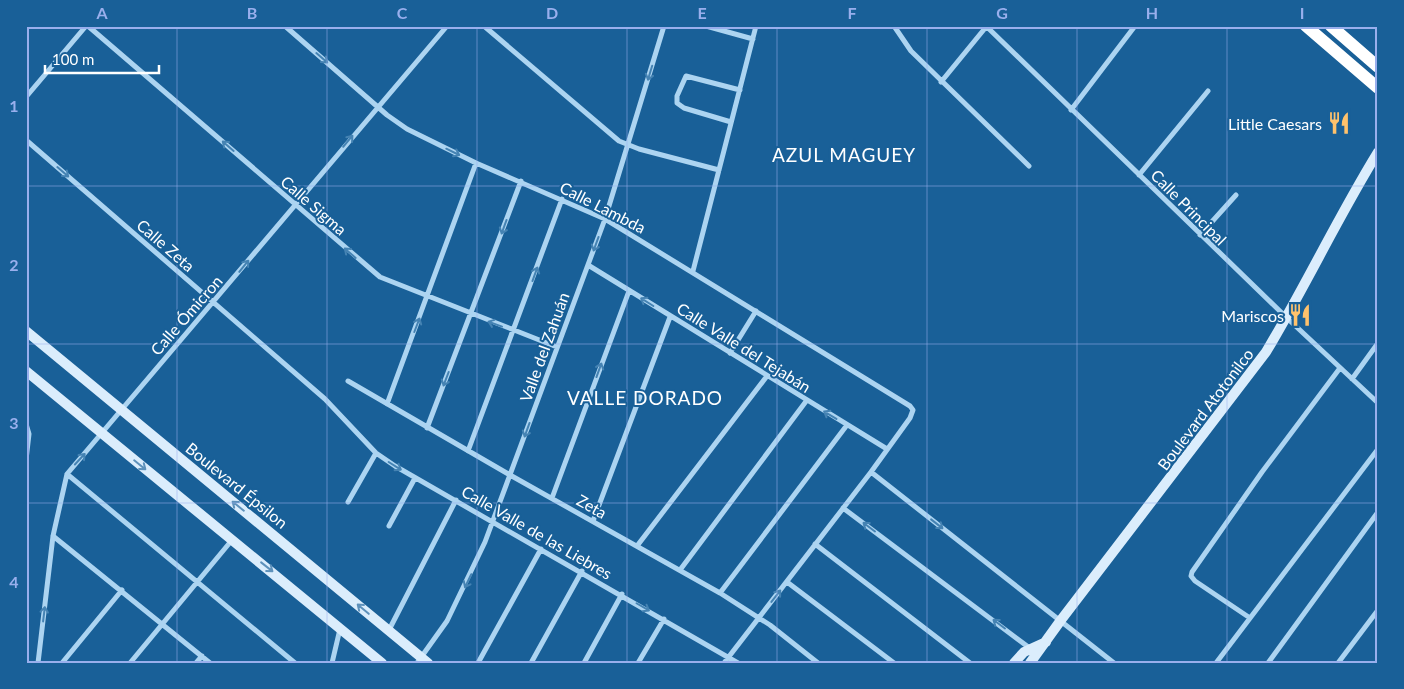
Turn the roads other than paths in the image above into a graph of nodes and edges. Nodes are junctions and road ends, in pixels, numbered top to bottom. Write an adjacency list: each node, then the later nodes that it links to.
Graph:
1 (87, 26): 19 (street); 33 (street, Calle Sigma, one-way to 1)
2 (285, 26): 20 (street, Calle Lambda, one-way to 20)
3 (447, 26): 20 (street, Calle Ómicron)
4 (484, 26): 24 (street)
5 (664, 26): 24 (street, Valle del Zahuán, one-way to 24)
6 (706, 26): 13 (street)
7 (756, 26): 13 (street)
8 (894, 26): 15 (street)
9 (986, 26): 15 (street); 21 (street, Calle Principal)
10 (1135, 26): 21 (street)
11 (1306, 26): 16 (highway)
12 (1331, 26): 14 (highway)
13 (753, 39): 17 (street)
14 (1378, 67)
15 (942, 82): 27 (street)
16 (1378, 88)
17 (740, 90): 22 (street); 22 (street)
18 (1208, 91): 29 (street)
19 (26, 97)
20 (377, 106): 26 (street, Calle Lambda, one-way to 26); 33 (street, Calle Ómicron, one-way to 20)
21 (1071, 110): 29 (street, Calle Principal)
22 (732, 122): 28 (street)
23 (26, 140): 40 (street, Calle Zeta, one-way to 40)
24 (628, 145): 28 (street); 34 (street, Valle del Zahuán)
25 (1378, 152): 44 (street, Boulevard Atotonilco)
26 (476, 162): 30 (street, Calle Lambda); 39 (street)
27 (1029, 166)
28 (719, 170): 37 (street)
29 (1140, 175): 35 (street, Calle Principal)
30 (521, 181): 32 (street, Calle Lambda); 42 (street, one-way to 42)
31 (1236, 195): 35 (street)
32 (562, 199): 34 (street, Calle Lambda); 46 (street, one-way to 32)
33 (295, 205): 39 (street, Calle Sigma, one-way to 33); 40 (street, Calle Ómicron, one-way to 33)
34 (605, 219): 36 (street, Valle del Zahuán, one-way to 36); 37 (street, Calle Lambda)
35 (1200, 235): 44 (street, Calle Principal)
36 (588, 265): 38 (street, Calle Valle del Tejabán); 48 (street, Valle del Zahuán)
37 (694, 271): 41 (street, Calle Lambda)
38 (629, 291): 43 (street, Calle Valle del Tejabán, one-way to 38); 73 (street, one-way to 38)
39 (428, 298): 42 (street, Calle Sigma); 57 (street, one-way to 39)
40 (214, 303): 58 (street, Calle Zeta); 59 (street, Calle Ómicron)
41 (756, 311): 49 (street); 64 (street, Calle Lambda)
42 (471, 315): 46 (street, Calle Sigma, one-way to 42); 62 (street, one-way to 62)
43 (670, 317): 49 (street, Calle Valle del Tejabán); 79 (street)
44 (1286, 318): 50 (street, Calle Principal); 97 (street, Boulevard Atotonilco)
45 (26, 331): 59 (street, Boulevard Épsilon)
46 (514, 331): 48 (street, Calle Sigma); 66 (street)
47 (1378, 343): 53 (street)
48 (557, 348): 71 (street, Valle del Zahuán, one-way to 71)
49 (730, 354): 52 (street, Calle Valle del Tejabán)
50 (1340, 368): 53 (street, Calle Principal); 95 (street)
51 (26, 371): 63 (street)
52 (767, 376): 55 (street, Calle Valle del Tejabán); 84 (street)
53 (1352, 379): 56 (street, Calle Principal)
54 (348, 380): 57 (street, Zeta)
55 (806, 400): 61 (street, Calle Valle del Tejabán, one-way to 55); 86 (street)
56 (1378, 403)
57 (387, 404): 62 (street, Zeta)
58 (335, 408): 67 (street, Calle Valle de las Liebres)
59 (121, 409): 63 (street, Calle Ómicron); 100 (street, Boulevard Épsilon, one-way to 59)
60 (26, 424): 68 (street)
61 (847, 425): 64 (street, Calle Valle del Tejabán); 91 (street)
62 (427, 428): 66 (street, Zeta)
63 (102, 435): 70 (street, Calle Ómicron, one-way to 63); 82 (street, one-way to 82)
64 (887, 449): 69 (street)
65 (1378, 449): 95 (street)
66 (468, 451): 71 (street, Zeta)
67 (376, 453): 72 (street, Calle Valle de las Liebres, one-way to 72); 75 (street)
68 (26, 460)
69 (871, 472): 76 (street); 97 (street, one-way to 97)
70 (67, 474): 81 (street); 89 (street)
71 (510, 475): 73 (street, Zeta); 78 (street, Valle del Zahuán)
72 (415, 478): 74 (street, Calle Valle de las Liebres); 80 (street)
73 (552, 498): 79 (street, Zeta)
74 (456, 500): 78 (street, Calle Valle de las Liebres); 100 (street)
75 (348, 502)
76 (843, 508): 83 (street); 101 (street, one-way to 76)
77 (1378, 512): 125 (street)
78 (492, 520): 85 (street, Calle Valle de las Liebres); 104 (street, Valle del Zahuán, one-way to 104)
79 (593, 521): 84 (street, Zeta)
80 (389, 526)
81 (54, 536): 90 (street); 105 (street, one-way to 81)
82 (232, 540): 89 (street); 99 (street, one-way to 99)
83 (816, 544): 88 (street); 121 (street)
84 (637, 546): 86 (street, Zeta)
85 (541, 549): 87 (street, Calle Valle de las Liebres); 113 (street)
86 (680, 570): 91 (street, Zeta)
87 (582, 572): 92 (street, Calle Valle de las Liebres); 114 (street)
88 (787, 582): 94 (street, one-way to 88); 120 (street)
89 (197, 583): 98 (street); 110 (street)
90 (122, 590): 98 (street); 106 (street)
91 (720, 593): 94 (street, Zeta)
92 (622, 594): 96 (street, Calle Valle de las Liebres, one-way to 96); 115 (street)
93 (1378, 610): 126 (street)
94 (759, 618): 103 (street); 119 (street, Zeta)
95 (1250, 618): 124 (street)
96 (664, 619): 103 (street, Calle Valle de las Liebres); 116 (street)
97 (1061, 620): 101 (street, Boulevard Atotonilco); 123 (street)
98 (163, 623): 102 (street); 107 (street)
99 (341, 628): 111 (street); 112 (street)
100 (389, 630): 104 (street, Boulevard Épsilon)
101 (1032, 655): 122 (street, Boulevard Atotonilco)
102 (202, 656): 108 (street); 109 (street)
103 (730, 656): 117 (street); 118 (street, Calle Valle de las Liebres)
104 (422, 661)
105 (38, 663)
106 (62, 663)
107 (130, 663)
108 (196, 663)
109 (210, 663)
110 (294, 663)
111 (332, 663)
112 (382, 663)
113 (478, 663)
114 (531, 663)
115 (584, 663)
116 (638, 663)
117 (724, 663)
118 (738, 663)
119 (818, 663)
120 (894, 663)
121 (970, 663)
122 (1014, 663)
123 (1114, 663)
124 (1216, 663)
125 (1268, 663)
126 (1338, 663)

